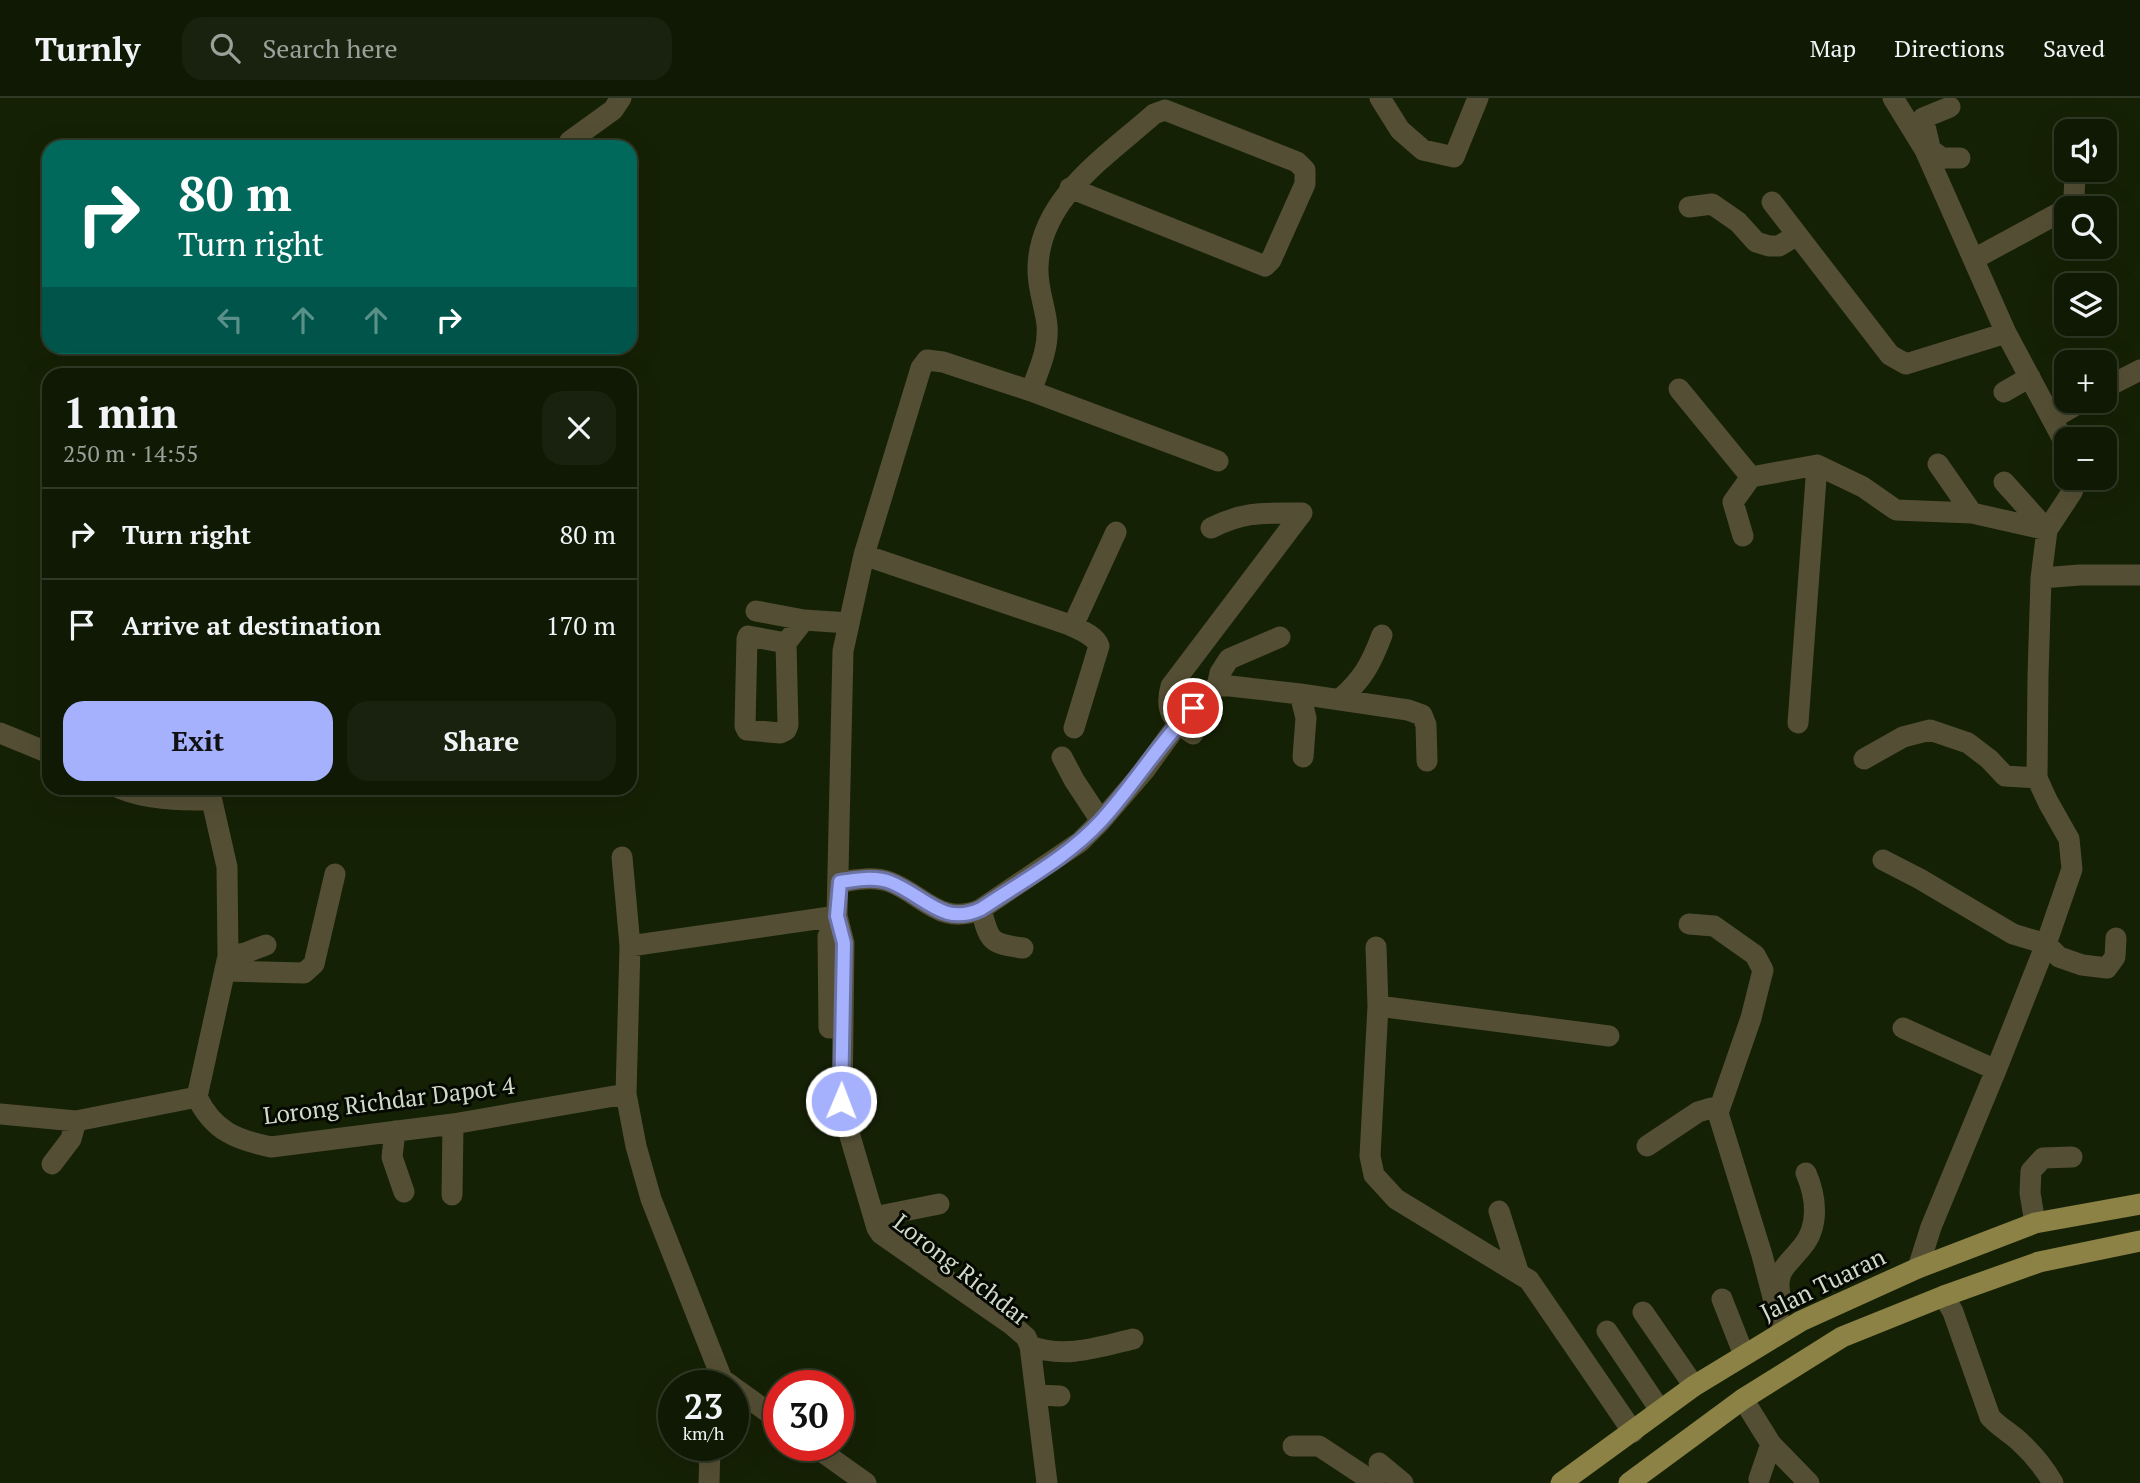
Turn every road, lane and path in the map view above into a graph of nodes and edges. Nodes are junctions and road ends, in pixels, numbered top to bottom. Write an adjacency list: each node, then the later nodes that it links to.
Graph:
1 (621, 98): 6 (street)
2 (1380, 98): 3 (street)
3 (1478, 98)
4 (1893, 98): 7 (street)
5 (1950, 107): 7 (street)
6 (571, 140)
7 (1940, 151): 13 (street)
8 (1070, 188): 8 (street); 19 (street)
9 (1772, 202): 12 (street)
10 (1689, 208): 12 (street)
11 (2054, 223): 13 (street)
12 (1797, 235): 14 (street)
13 (1974, 259): 14 (street)
14 (2006, 333): 16 (street)
15 (2140, 370): 17 (street)
16 (2030, 377): 20 (street); 22 (street)
17 (2117, 382)
18 (1679, 389): 27 (street)
19 (1031, 391): 24 (street); 35 (street)
20 (2004, 392)
21 (2062, 413): 22 (street)
22 (2052, 419): 23 (street)
23 (2056, 427)
24 (1219, 461)
25 (1938, 464): 30 (street)
26 (1816, 466): 27 (street); 30 (street); 46 (street)
27 (1751, 477): 34 (street)
28 (2004, 482): 32 (street)
29 (2073, 490): 32 (street)
30 (1972, 513): 32 (street)
31 (1210, 527): 48 (street)
32 (2047, 530): 37 (street)
33 (1116, 532): 40 (street)
34 (1743, 536)
35 (864, 555): 39 (street); 40 (street)
36 (2140, 575): 37 (street)
37 (2041, 578): 55 (street)
38 (804, 620): 38 (street); 39 (street)
39 (849, 623): 63 (street)
40 (1070, 625): 47 (street)
41 (1382, 635): 45 (street)
42 (1280, 637): 43 (street)
43 (1217, 686): 44 (street); 48 (street)
44 (1300, 694): 45 (street); 52 (street)
45 (1340, 699): 54 (street)
46 (1798, 723)
47 (1074, 728)
48 (1186, 729): 59 (street)
49 (3, 738): 50 (street)
50 (42, 751)
51 (1062, 757): 59 (street)
52 (1303, 757)
53 (1864, 759): 55 (street)
54 (1427, 761)
55 (2038, 778): 69 (street)
56 (145, 795): 57 (street)
57 (203, 795)
58 (210, 795): 73 (street)
59 (1101, 821): 64 (street)
60 (622, 857): 70 (street)
61 (1883, 860): 69 (street)
62 (335, 874): 73 (street)
63 (840, 882): 64 (street); 65 (street)
64 (981, 909): 72 (street)
65 (837, 916): 70 (street); 94 (street, Lorong Richdar); 123 (street, Lorong Richdar)
66 (1689, 924): 80 (street)
67 (2116, 938): 69 (street)
68 (266, 944): 73 (street)
69 (2046, 944): 77 (street)
70 (630, 946): 78 (street)
71 (1376, 947): 74 (street)
72 (1023, 948)
73 (227, 963): 79 (street)
74 (1378, 1006): 76 (street); 98 (street)
75 (1903, 1028): 77 (street)
76 (1609, 1036)
77 (1996, 1070): 97 (street)
78 (626, 1094): 83 (street, Lorong Richdar Dapot 4); 108 (street)
79 (197, 1097): 82 (street); 84 (street, Lorong Richdar Dapot 4)
80 (1710, 1106): 85 (street); 104 (street)
81 (4, 1112): 82 (street)
82 (76, 1121): 87 (street)
83 (453, 1124): 84 (street, Lorong Richdar Dapot 4); 90 (street)
84 (395, 1131): 89 (street)
85 (1647, 1146)
86 (2071, 1157): 95 (street)
87 (52, 1164)
88 (1806, 1173): 102 (street)
89 (404, 1192)
90 (452, 1195)
91 (939, 1204): 94 (street)
92 (2140, 1204): 95 (main road, Jalan Tuaran)
93 (1499, 1212): 98 (street)
94 (874, 1217): 106 (street, Lorong Richdar)
95 (2035, 1223): 97 (main road, Jalan Tuaran)
96 (2140, 1241): 99 (main road)
97 (1918, 1268): 102 (main road, Jalan Tuaran)
98 (1518, 1271): 114 (street)
99 (1944, 1296): 112 (main road); 129 (street)
100 (1722, 1299): 107 (street)
101 (1643, 1312): 109 (street)
102 (1801, 1321): 104 (main road, Jalan Tuaran)
103 (1607, 1331): 113 (street)
104 (1782, 1332): 107 (main road, Jalan Tuaran)
105 (1133, 1339): 106 (street)
106 (1030, 1346): 110 (street, Lorong Richdar)
107 (1744, 1356): 109 (main road, Jalan Tuaran)
108 (721, 1370)
109 (1694, 1387): 113 (main road, Jalan Tuaran)
110 (1037, 1395): 111 (street); 124 (street, Lorong Richdar)
111 (1060, 1396)
112 (1743, 1399): 115 (street); 127 (main road)
113 (1660, 1410): 114 (main road, Jalan Tuaran)
114 (1633, 1432): 126 (main road, Jalan Tuaran)
115 (1771, 1444): 120 (street); 128 (street)
116 (1293, 1446): 119 (street)
117 (710, 1461): 121 (street)
118 (835, 1461): 122 (street)
119 (1377, 1473): 125 (street)
120 (1759, 1479)
121 (709, 1483)
122 (866, 1483)
123 (1035, 1483)
124 (1047, 1483)
125 (1403, 1483)
126 (1562, 1483)
127 (1629, 1483)
128 (1809, 1483)
129 (2053, 1483)

